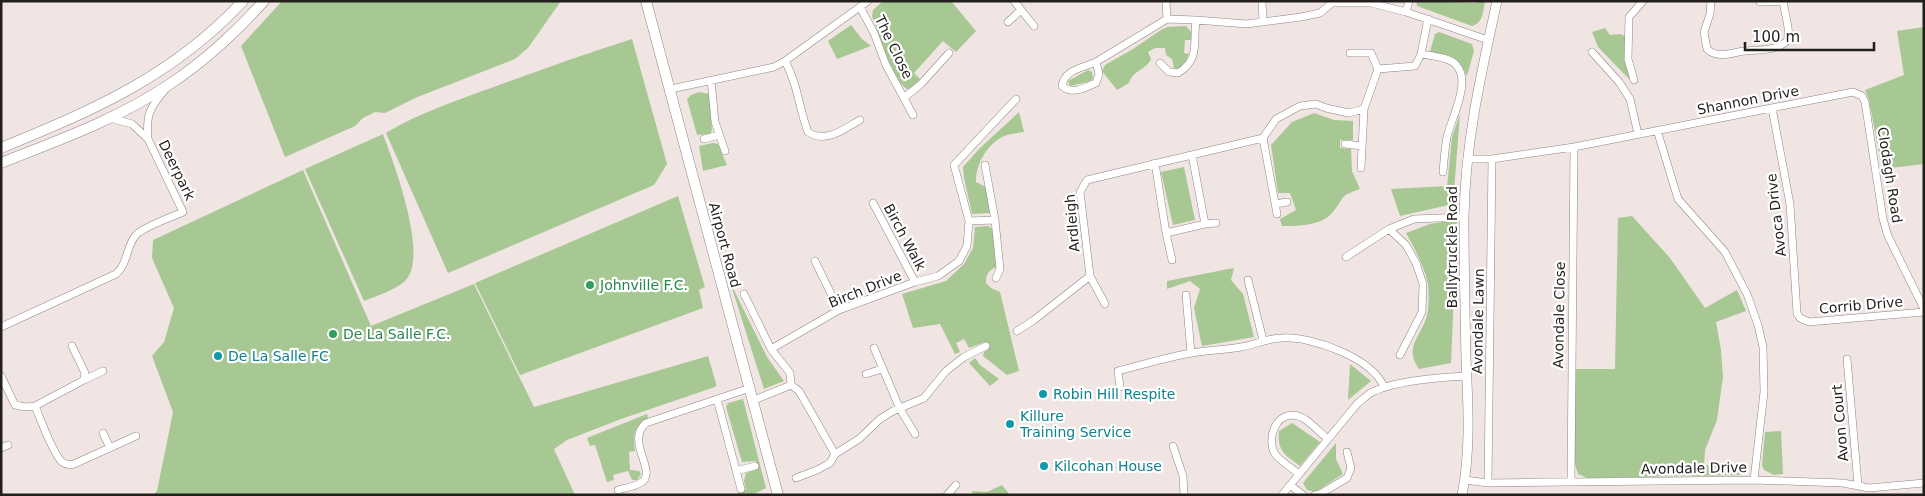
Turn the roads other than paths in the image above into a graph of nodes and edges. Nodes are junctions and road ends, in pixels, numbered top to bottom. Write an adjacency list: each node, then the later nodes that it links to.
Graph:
1 (243, 1): 53 (main road)
2 (264, 1): 34 (main road)
3 (646, 1): 35 (main road, Airport Road)
4 (868, 1): 14 (street)
5 (1014, 1): 15 (street)
6 (1166, 1): 17 (street)
7 (1262, 1): 21 (street)
8 (1409, 1): 16 (street)
9 (1497, 1): 23 (street, Ballytruckle Road)
10 (1643, 1): 33 (street)
11 (1711, 1): 12 (street)
12 (1783, 1): 13 (street)
13 (1760, 2)
14 (860, 7): 28 (street); 37 (street, The Close)
15 (1021, 10): 20 (street); 22 (street)
16 (1406, 12): 18 (street); 21 (street)
17 (1167, 19): 19 (street); 29 (street)
18 (1428, 19): 23 (street); 27 (street)
19 (1196, 20): 21 (street); 30 (street)
20 (1008, 22)
21 (1263, 22)
22 (1034, 26)
23 (1488, 40): 56 (street, Ballytruckle Road)
24 (1592, 52): 45 (street)
25 (949, 53): 37 (street, The Close)
26 (1350, 53): 31 (street)
27 (1421, 54): 31 (street); 62 (street)
28 (786, 62): 32 (street); 43 (street)
29 (1096, 62): 29 (street)
30 (1160, 63)
31 (1378, 69): 40 (street)
32 (711, 80): 35 (street); 46 (street)
33 (1634, 80)
34 (170, 84): 42 (main road); 49 (street, Deerpark)
35 (671, 89): 106 (main road, Airport Road)
36 (1862, 96): 39 (street, Shannon Drive); 85 (street, Clodagh Road)
37 (905, 97): 41 (street, The Close)
38 (1016, 99): 69 (street, Birch Drive)
39 (1772, 108): 44 (street, Shannon Drive); 86 (street, Avoca Drive)
40 (1364, 109): 47 (street); 51 (street)
41 (913, 115)
42 (110, 118): 49 (street, Deerpark); 58 (main road)
43 (860, 120)
44 (1657, 130): 45 (street, Shannon Drive); 124 (street)
45 (1638, 134): 52 (street, Shannon Drive)
46 (719, 136): 48 (street); 54 (street)
47 (1263, 138): 55 (street, Ardleigh); 65 (street)
48 (704, 139)
49 (148, 140): 87 (street, Deerpark)
50 (1345, 144): 51 (street)
51 (1362, 146): 61 (street)
52 (1574, 147): 57 (street, Shannon Drive); 125 (street, Avondale Close)
53 (1, 148)
54 (725, 151)
55 (1192, 155): 59 (street, Ardleigh); 71 (street)
56 (1467, 159): 57 (street, Shannon Drive); 67 (street, Ballytruckle Road)
57 (1492, 159): 126 (street, Avondale Lawn)
58 (1, 163)
59 (1155, 163): 73 (street); 77 (street, Ardleigh)
60 (985, 165): 68 (street)
61 (1361, 168)
62 (1443, 172)
63 (1286, 202): 65 (street)
64 (873, 203): 80 (street, Birch Walk)
65 (1275, 204): 66 (street)
66 (1277, 214)
67 (1464, 217): 72 (street); 100 (street, Ballytruckle Road)
68 (995, 220): 69 (street); 78 (street)
69 (969, 221): 80 (street, Birch Drive)
70 (1216, 223): 71 (street)
71 (1205, 224): 73 (street)
72 (1389, 229): 74 (street); 95 (street)
73 (1166, 233): 75 (street)
74 (1346, 257)
75 (1172, 260)
76 (815, 261): 84 (street)
77 (1090, 276): 83 (street, Ardleigh); 88 (street)
78 (996, 278)
79 (1248, 280): 89 (street)
80 (915, 282): 84 (street, Birch Drive)
81 (744, 294): 93 (street)
82 (1186, 295): 94 (street)
83 (1105, 304)
84 (838, 310): 93 (street, Birch Drive)
85 (1924, 311): 86 (street, Corrib Drive)
86 (1800, 318)
87 (1, 327)
88 (1017, 331)
89 (1263, 340): 94 (street); 105 (street)
90 (72, 346): 102 (street)
91 (986, 346): 110 (street)
92 (874, 348): 97 (street)
93 (771, 349): 103 (street)
94 (1191, 353): 104 (street)
95 (1400, 356)
96 (1847, 359): 130 (street, Avon Court)
97 (882, 369): 99 (street); 110 (street)
98 (103, 371): 102 (street)
99 (866, 374)
100 (1467, 376): 105 (street); 123 (street, Ballytruckle Road)
101 (2, 378): 109 (street)
102 (84, 380): 109 (street)
103 (791, 385): 108 (street); 118 (street)
104 (1120, 387)
105 (1384, 387): 114 (street)
106 (750, 388): 107 (street); 108 (main road, Airport Road)
107 (717, 399): 120 (street); 132 (street)
108 (754, 400): 134 (main road, Airport Road)
109 (35, 406): 116 (street)
110 (900, 409): 112 (street); 118 (street)
111 (103, 433): 116 (street)
112 (915, 434)
113 (136, 436): 116 (street)
114 (1328, 440): 121 (street); 121 (street)
115 (1173, 446): 133 (street)
116 (110, 448)
117 (1348, 452): 138 (street)
118 (835, 454): 122 (street)
119 (755, 466): 120 (street)
120 (736, 471): 131 (street)
121 (1299, 474): 128 (street)
122 (796, 478)
123 (1465, 480): 126 (street, Avondale Drive); 139 (street, Ballytruckle Road)
124 (1754, 480): 125 (street, Avondale Drive); 130 (street, Avondale Drive)
125 (1571, 482): 126 (street, Avondale Drive)
126 (1488, 483)
127 (1924, 483): 130 (street, Avondale Drive)
128 (1290, 484): 136 (street); 137 (street)
129 (956, 485): 135 (street)
130 (1858, 485)
131 (741, 489)
132 (618, 490)
133 (1185, 491)
134 (778, 495)
135 (947, 495)
136 (1282, 495)
137 (1303, 495)
138 (1315, 495)
139 (1462, 495)

